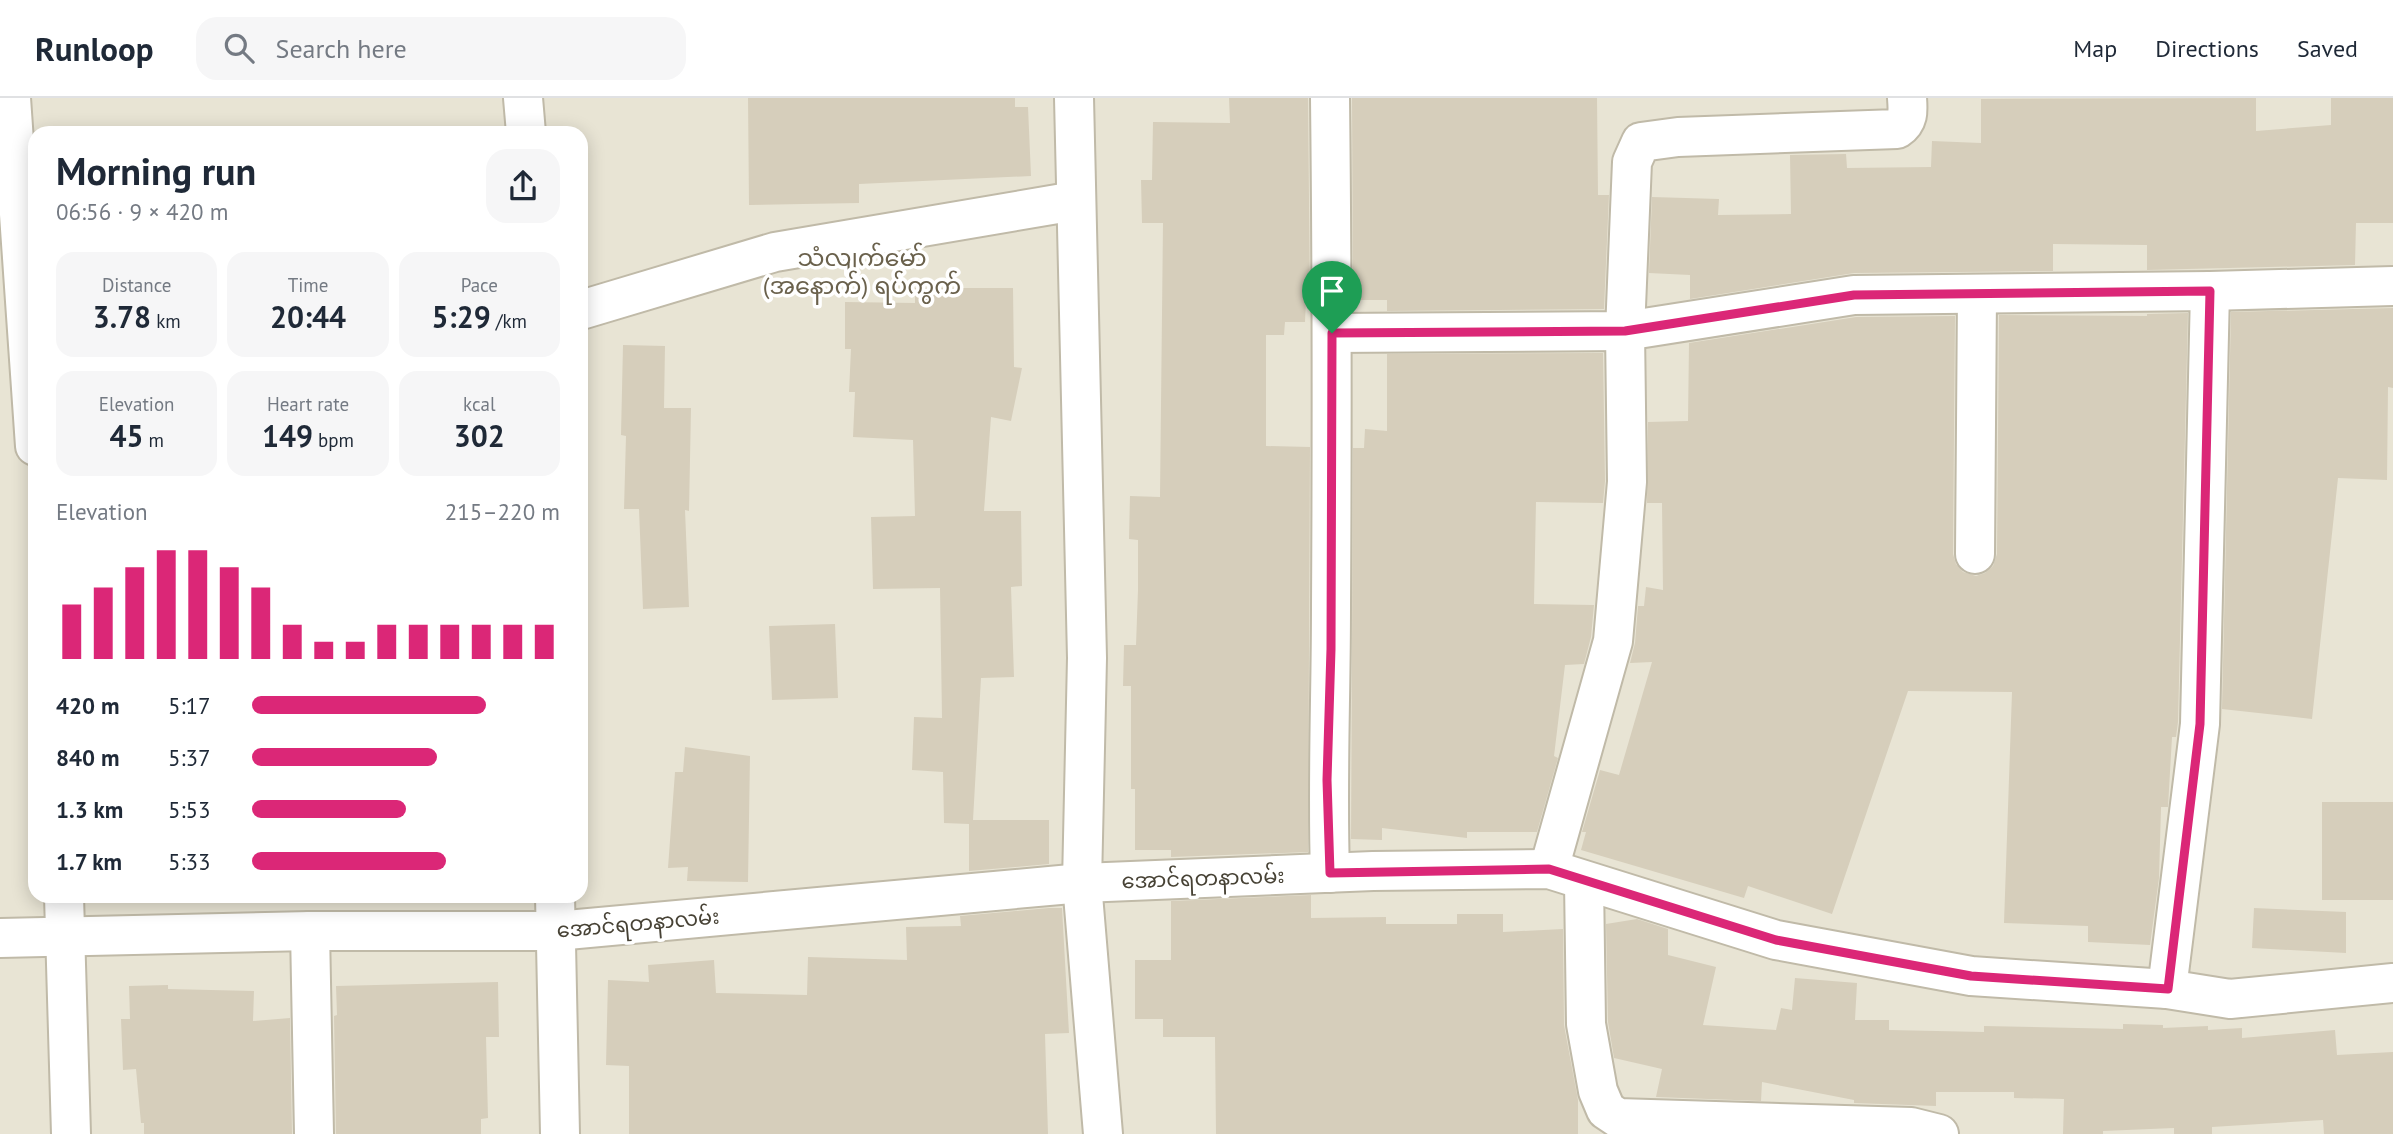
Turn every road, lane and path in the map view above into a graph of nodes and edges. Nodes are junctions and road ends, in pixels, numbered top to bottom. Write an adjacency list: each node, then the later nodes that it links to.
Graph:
1 (11, 98): 14 (street)
2 (523, 98): 6 (street)
3 (1074, 98): 7 (street)
4 (1330, 98): 13 (street)
5 (1908, 98): 12 (street)
6 (525, 126)
7 (1075, 201): 11 (street); 18 (street)
8 (2393, 286): 9 (street)
9 (2210, 291): 10 (street); 25 (street)
10 (1977, 294): 12 (street); 15 (street)
11 (588, 308)
12 (1625, 331): 13 (street); 17 (street)
13 (1332, 333): 16 (street)
14 (28, 344)
15 (1975, 554)
16 (1330, 873): 17 (street, အောင်ရတနာလမ်း); 18 (street, အောင်ရတနာလမ်း)
17 (1566, 875): 25 (street, အောင်ရတနာလမ်း); 30 (street)
18 (1082, 883): 20 (street, အောင်ရတနာလမ်း); 29 (street)
19 (64, 903): 23 (street)
20 (555, 914): 21 (street, အောင်ရတနာလမ်း); 28 (street)
21 (310, 932): 23 (street, အောင်ရတနာလမ်း); 27 (street)
22 (0, 938): 23 (street, အောင်ရတနာလမ်း)
23 (67, 938): 26 (street)
24 (2393, 983): 25 (street, အောင်ရတနာလမ်း)
25 (2168, 989)
26 (71, 1134)
27 (314, 1134)
28 (560, 1134)
29 (1103, 1134)
30 (1939, 1134)

